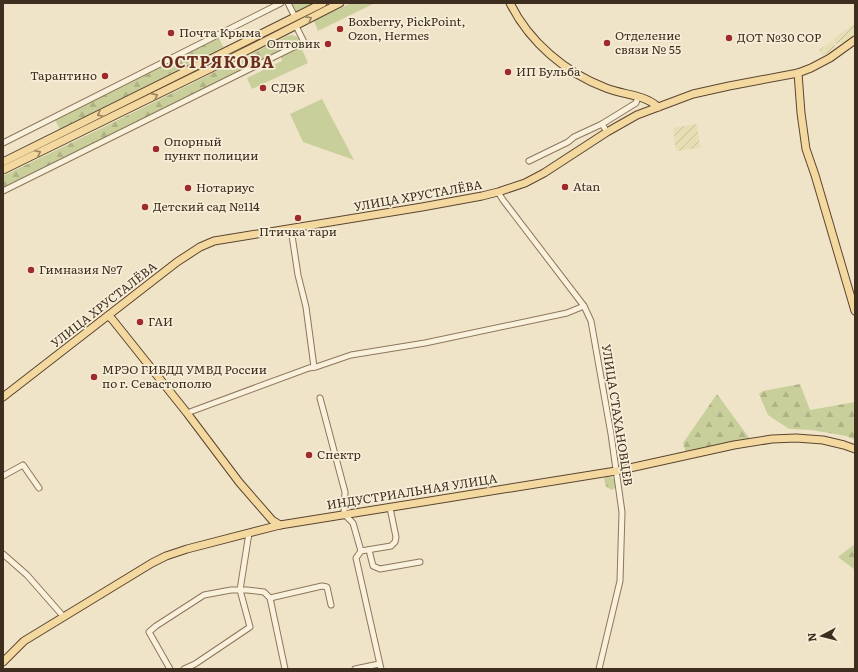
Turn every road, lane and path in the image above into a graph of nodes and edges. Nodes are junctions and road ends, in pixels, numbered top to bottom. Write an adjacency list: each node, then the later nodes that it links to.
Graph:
1 (281, 3): 14 (street)
2 (288, 3): 6 (street)
3 (323, 3): 6 (main road)
4 (340, 3): 7 (main road, one-way to 4)
5 (510, 3): 10 (main road)
6 (295, 17): 16 (main road, one-way to 16)
7 (296, 26): 17 (main road, one-way to 7); 18 (street)
8 (855, 40): 9 (main road, УЛИЦА ХРУСТАЛЁВА)
9 (798, 73): 11 (main road, УЛИЦА ХРУСТАЛЁВА); 22 (main road)
10 (638, 97): 11 (main road); 12 (street)
11 (658, 107): 13 (main road, УЛИЦА ХРУСТАЛЁВА)
12 (602, 124): 13 (street); 15 (street)
13 (607, 132): 19 (main road, УЛИЦА ХРУСТАЛЁВА)
14 (3, 142)
15 (529, 161)
16 (3, 162)
17 (3, 170)
18 (3, 191)
19 (498, 192): 20 (main road, УЛИЦА ХРУСТАЛЁВА); 21 (street, УЛИЦА СТАХАНОВЦЕВ)
20 (291, 229): 23 (main road, УЛИЦА ХРУСТАЛЁВА); 24 (street)
21 (584, 306): 24 (street); 29 (street, УЛИЦА СТАХАНОВЦЕВ)
22 (855, 311)
23 (108, 316): 25 (main road, УЛИЦА ХРУСТАЛЁВА); 27 (main road)
24 (314, 367): 27 (street)
25 (3, 397)
26 (320, 398): 34 (street)
27 (187, 413): 35 (main road)
28 (855, 449): 29 (main road, ИНДУСТРИАЛЬНАЯ УЛИЦА)
29 (616, 470): 32 (main road, ИНДУСТРИАЛЬНАЯ УЛИЦА); 54 (street, УЛИЦА СТАХАНОВЦЕВ)
30 (3, 476): 31 (street)
31 (39, 488)
32 (390, 508): 33 (main road, ИНДУСТРИАЛЬНАЯ УЛИЦА); 40 (street)
33 (356, 512): 34 (main road, ИНДУСТРИАЛЬНАЯ УЛИЦА); 36 (street)
34 (344, 514): 36 (street); 37 (main road, ИНДУСТРИАЛЬНАЯ УЛИЦА)
35 (272, 520): 37 (main road); 38 (main road)
36 (353, 523): 41 (street)
37 (280, 525): 38 (main road, ИНДУСТРИАЛЬНАЯ УЛИЦА)
38 (262, 529): 39 (main road, ИНДУСТРИАЛЬНАЯ УЛИЦА)
39 (249, 533): 44 (street); 47 (main road, ИНДУСТРИАЛЬНАЯ УЛИЦА)
40 (369, 550): 41 (street); 43 (street)
41 (361, 551): 49 (street)
42 (3, 554): 47 (street)
43 (420, 562)
44 (240, 590): 45 (street); 50 (street); 51 (street)
45 (270, 598): 46 (street); 52 (street)
46 (331, 605)
47 (63, 616): 48 (main road, ИНДУСТРИАЛЬНАЯ УЛИЦА)
48 (3, 662)
49 (380, 666): 53 (street)
50 (170, 669)
51 (184, 669)
52 (285, 669)
53 (355, 669)
54 (599, 669)

